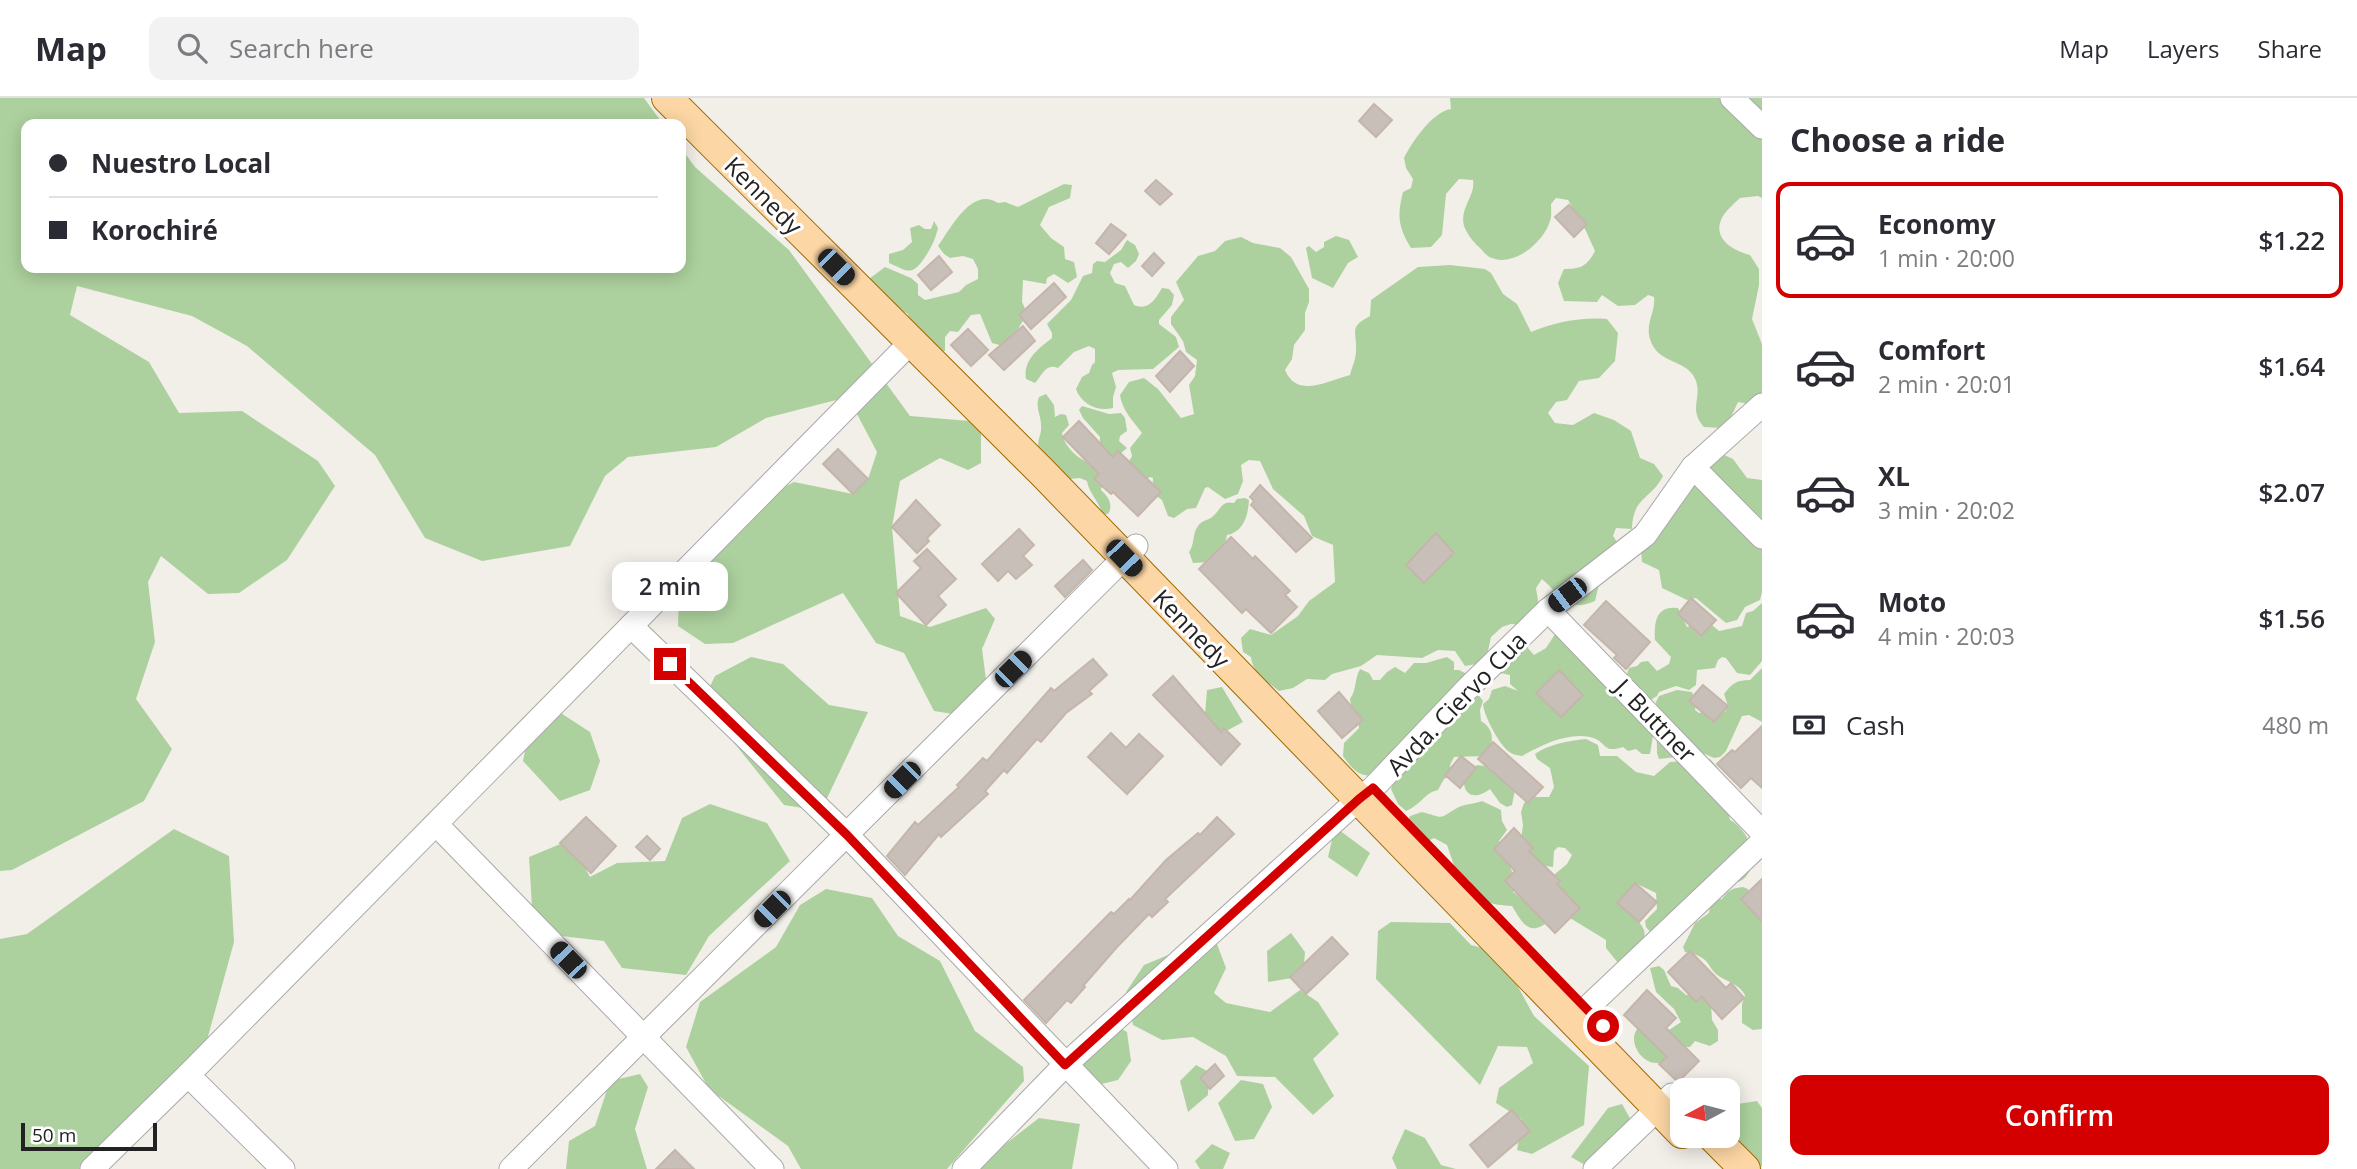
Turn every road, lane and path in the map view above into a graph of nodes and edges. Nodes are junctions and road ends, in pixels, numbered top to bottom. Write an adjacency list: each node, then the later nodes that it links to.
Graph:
1 (667, 98): 5 (main road, Kennedy)
2 (693, 98): 9 (main road, Kennedy)
3 (1732, 98): 4 (street)
4 (1762, 127)
5 (912, 342): 9 (main road, Kennedy); 11 (street)
6 (1762, 405): 7 (street, Avda. Ciervo Cua)
7 (1693, 467): 8 (street); 10 (street, Avda. Ciervo Cua)
8 (1762, 537)
9 (1130, 552): 12 (main road, Kennedy); 15 (street)
10 (1548, 610): 12 (street, Avda. Ciervo Cua); 14 (street, J. Buttner)
11 (631, 626): 13 (street); 15 (street)
12 (1366, 794): 17 (main road, Kennedy); 19 (street, Avda. Ciervo Cua)
13 (436, 824): 18 (street); 20 (street)
14 (1762, 832)
15 (847, 835): 18 (street); 19 (street)
16 (1762, 842): 17 (street)
17 (1579, 1015): 21 (main road, Kennedy)
18 (643, 1038): 26 (street); 27 (street)
19 (1065, 1065): 28 (street, Avda. Ciervo Cua); 29 (street)
20 (188, 1075): 24 (street); 25 (street)
21 (1670, 1103): 30 (street)
22 (1696, 1148): 31 (main road, Kennedy)
23 (1724, 1148): 32 (main road)
24 (92, 1169)
25 (283, 1169)
26 (511, 1169)
27 (772, 1169)
28 (964, 1169)
29 (1166, 1169)
30 (1595, 1169)
31 (1716, 1169)
32 (1745, 1169)

